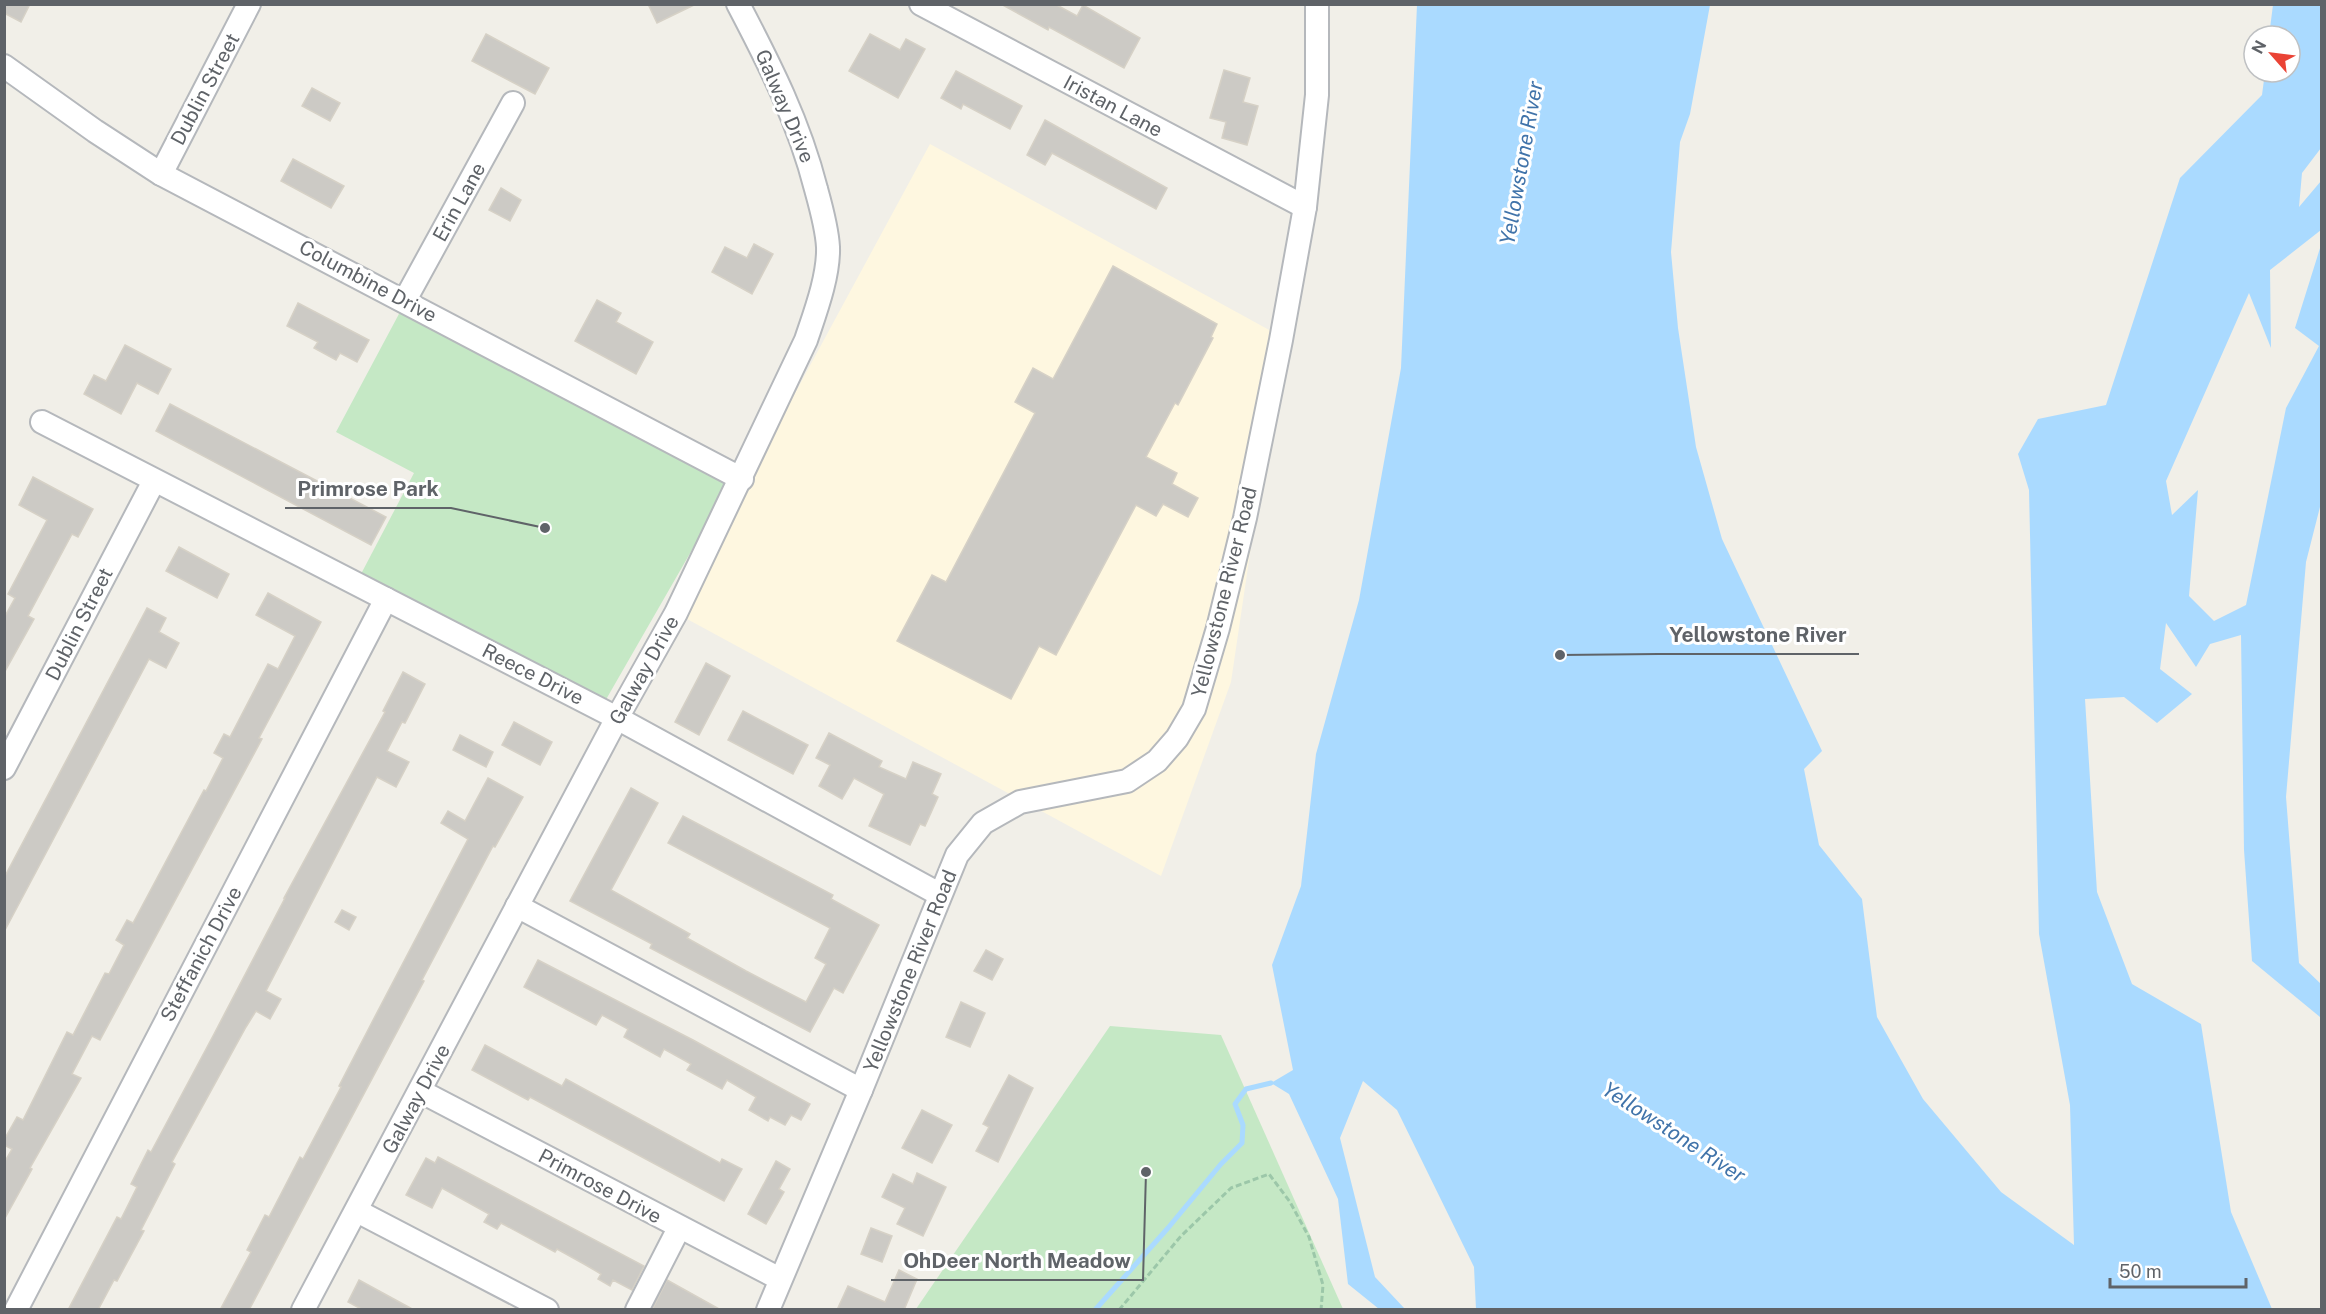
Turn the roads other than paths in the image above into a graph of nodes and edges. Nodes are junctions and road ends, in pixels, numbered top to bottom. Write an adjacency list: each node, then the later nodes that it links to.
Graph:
1 (249, 4): 7 (street, Dublin Street)
2 (738, 4): 11 (street, Galway Drive)
3 (921, 4): 8 (street, Iristan Lane)
4 (1317, 4): 8 (street, Yellowstone River Road)
5 (4, 66): 7 (street, Columbine Drive)
6 (513, 103): 9 (street, Erin Lane)
7 (161, 174): 9 (street, Columbine Drive)
8 (1305, 207): 16 (street, Yellowstone River Road)
9 (405, 300): 11 (street, Columbine Drive)
10 (42, 422): 12 (street, Reece Drive)
11 (742, 479): 14 (street, Galway Drive)
12 (154, 481): 13 (street, Reece Drive); 15 (street, Dublin Street)
13 (386, 598): 14 (street, Reece Drive); 23 (street, Steffanich Drive)
14 (617, 718): 16 (street, Reece Drive); 17 (street, Galway Drive)
15 (4, 768)
16 (939, 894): 18 (street, Yellowstone River Road)
17 (517, 906): 18 (street, Yellowstone River Road); 19 (street, Galway Drive)
18 (861, 1090): 22 (street, Yellowstone River Road)
19 (420, 1091): 20 (street, Galway Drive); 21 (street, Primrose Drive)
20 (357, 1211): 24 (street, Galway Drive); 25 (street)
21 (679, 1228): 22 (street, Primrose Drive); 26 (street)
22 (780, 1279): 27 (street, Yellowstone River Road)
23 (16, 1310)
24 (303, 1310)
25 (547, 1310)
26 (637, 1310)
27 (768, 1310)

